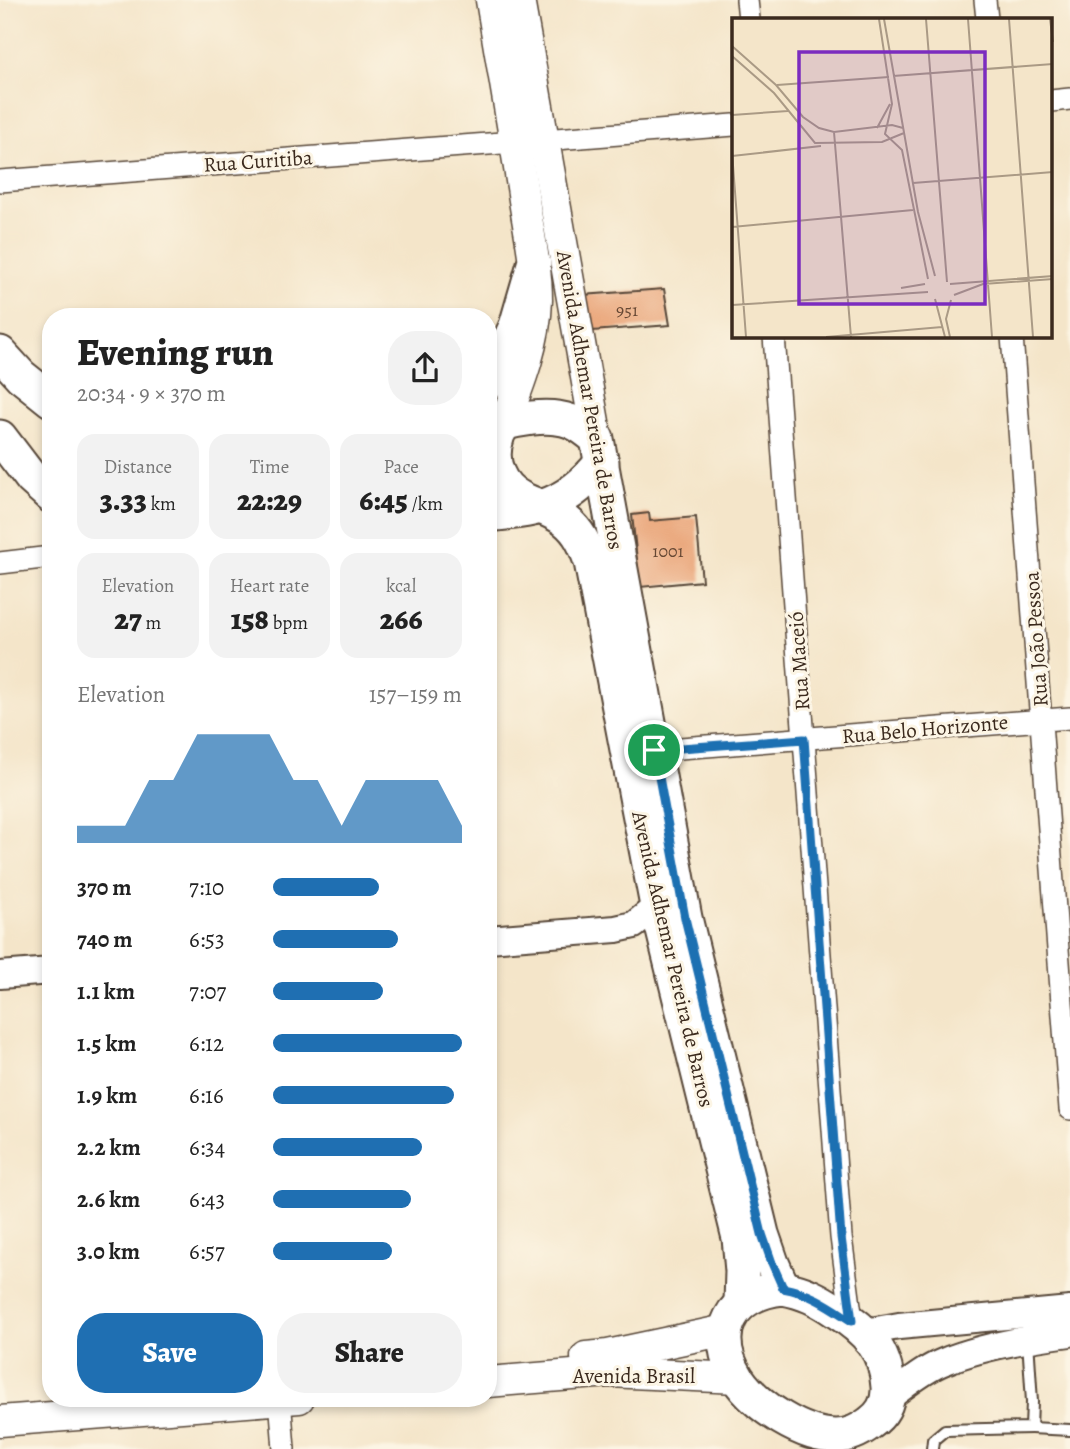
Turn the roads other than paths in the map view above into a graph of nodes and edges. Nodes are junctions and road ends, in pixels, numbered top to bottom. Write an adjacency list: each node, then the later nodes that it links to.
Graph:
1 (491, 0): 10 (main road, Avenida Adhemar Pereira de Barros)
2 (519, 0): 10 (main road, Avenida Adhemar Pereira de Barros)
3 (747, 0): 5 (street)
4 (985, 0): 6 (street)
5 (749, 18)
6 (987, 18)
7 (1070, 99): 8 (street)
8 (1052, 101)
9 (732, 125): 10 (street, Rua Curitiba)
10 (529, 141): 11 (street, Rua Curitiba); 12 (main road, Avenida Adhemar Pereira de Barros); 21 (main road, Avenida Adhemar Pereira de Barros)
11 (0, 181)
12 (534, 264): 16 (main road); 18 (main road, Avenida Adhemar Pereira de Barros)
13 (774, 338): 30 (street, Rua Maceió)
14 (1012, 338): 29 (street, Rua João Pessoa)
15 (0, 353): 17 (main road)
16 (497, 367)
17 (42, 393)
18 (497, 424)
19 (497, 425): 21 (main road)
20 (0, 437): 23 (main road)
21 (600, 451): 24 (main road); 31 (main road, Avenida Adhemar Pereira de Barros)
22 (497, 473): 24 (main road, Avenida Adhemar Pereira de Barros)
23 (42, 488)
24 (543, 507): 25 (main road); 32 (main road, Avenida Adhemar Pereira de Barros)
25 (497, 514)
26 (42, 558): 27 (street)
27 (0, 563)
28 (1070, 718): 29 (street, Rua Belo Horizonte)
29 (1042, 720): 30 (street, Rua Belo Horizonte); 36 (street, Rua João Pessoa)
30 (804, 739): 31 (street, Rua Belo Horizonte); 40 (street, Rua Maceió)
31 (654, 750): 37 (main road, Avenida Adhemar Pereira de Barros)
32 (657, 906): 33 (street); 39 (main road, Avenida Adhemar Pereira de Barros)
33 (497, 938)
34 (42, 972): 35 (street)
35 (0, 975)
36 (1070, 1110)
37 (783, 1288): 39 (main road); 40 (main road)
38 (1070, 1310): 40 (street)
39 (734, 1316): 43 (main road, Avenida Brasil); 44 (main road)
40 (859, 1327): 51 (main road)
41 (1070, 1333): 42 (street)
42 (1028, 1340): 51 (street); 52 (lane)
43 (497, 1365)
44 (738, 1378): 45 (main road, Avenida Brasil); 54 (main road)
45 (497, 1381)
46 (42, 1402): 47 (main road)
47 (0, 1405)
48 (182, 1407): 50 (main road)
49 (286, 1407): 55 (street)
50 (0, 1421)
51 (875, 1422): 54 (main road)
52 (1031, 1428): 53 (lane); 56 (lane)
53 (1070, 1430)
54 (787, 1434)
55 (284, 1449)
56 (932, 1449)

